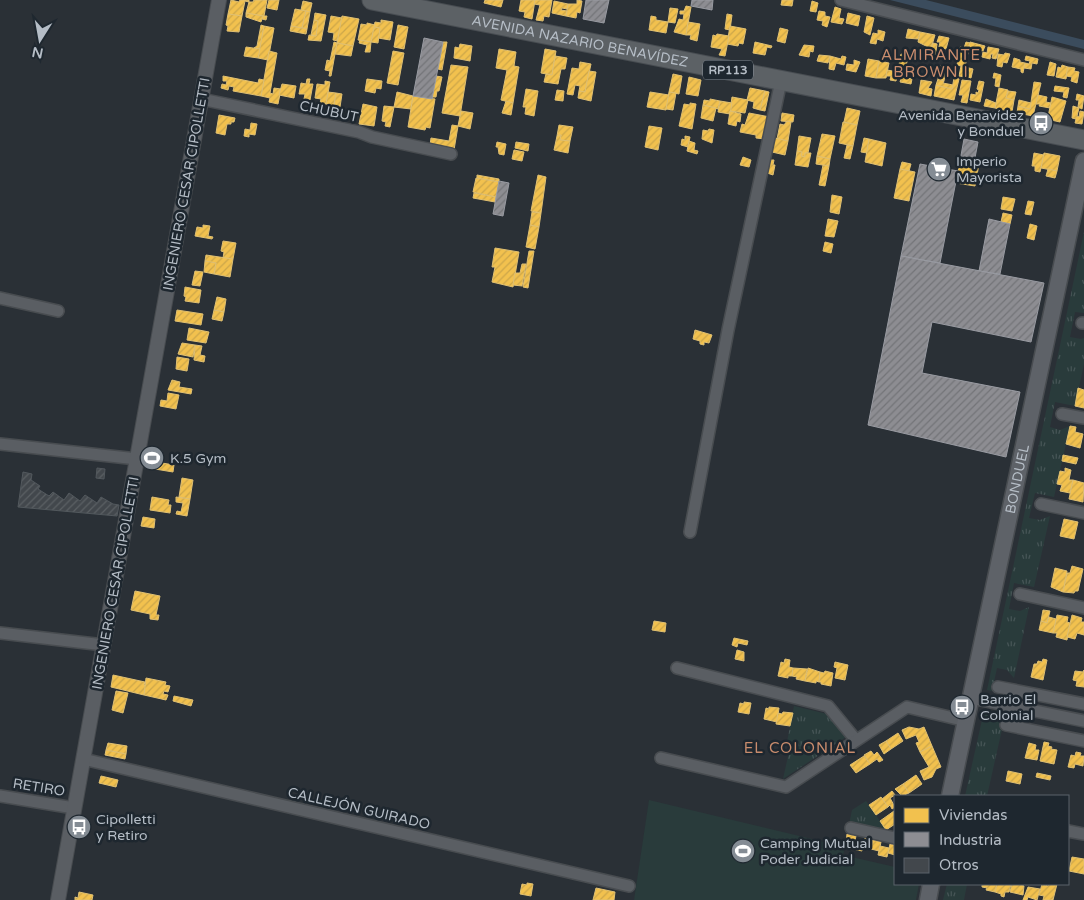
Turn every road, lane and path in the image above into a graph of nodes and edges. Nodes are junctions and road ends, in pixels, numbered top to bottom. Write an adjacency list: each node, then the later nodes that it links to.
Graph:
1 (219, 0): 6 (street, INGENIERO CESAR CIPOLLETTI)
2 (372, 0): 5 (main road, AVENIDA NAZARIO BENAVÍDEZ / RP113)
3 (841, 0): 4 (street)
4 (1084, 60)
5 (781, 81): 7 (main road, AVENIDA NAZARIO BENAVÍDEZ / RP113); 18 (street)
6 (201, 99): 8 (street, CHUBUT); 15 (street, INGENIERO CESAR CIPOLLETTI)
7 (1084, 140)
8 (451, 154)
9 (1084, 161): 25 (main road, BONDUEL)
10 (0, 298): 11 (street)
11 (58, 311)
12 (1062, 414): 13 (street)
13 (1084, 418)
14 (0, 444): 15 (street)
15 (137, 459): 22 (street, INGENIERO CESAR CIPOLLETTI)
16 (1041, 504): 17 (street)
17 (1084, 513)
18 (690, 532)
19 (1020, 594): 20 (street)
20 (1084, 608)
21 (0, 633): 22 (street)
22 (104, 645): 33 (street, INGENIERO CESAR CIPOLLETTI)
23 (677, 668): 30 (street)
24 (998, 687): 26 (street)
25 (971, 698): 27 (main road, BONDUEL); 28 (street)
26 (1084, 704)
27 (966, 721): 30 (street); 34 (main road, BONDUEL)
28 (1084, 721)
29 (1006, 725): 31 (street)
30 (856, 740): 32 (street)
31 (1084, 741)
32 (661, 758)
33 (83, 759): 36 (street, INGENIERO CESAR CIPOLLETTI); 42 (street, CALLEJÓN GUIRADO)
34 (950, 795)
35 (0, 796): 36 (street, RETIRO)
36 (74, 808): 43 (street, INGENIERO CESAR CIPOLLETTI)
37 (851, 828): 40 (street)
38 (1069, 831): 39 (street)
39 (1084, 834)
40 (894, 836)
41 (931, 885): 44 (main road)
42 (629, 886)
43 (58, 900)
44 (928, 900)

